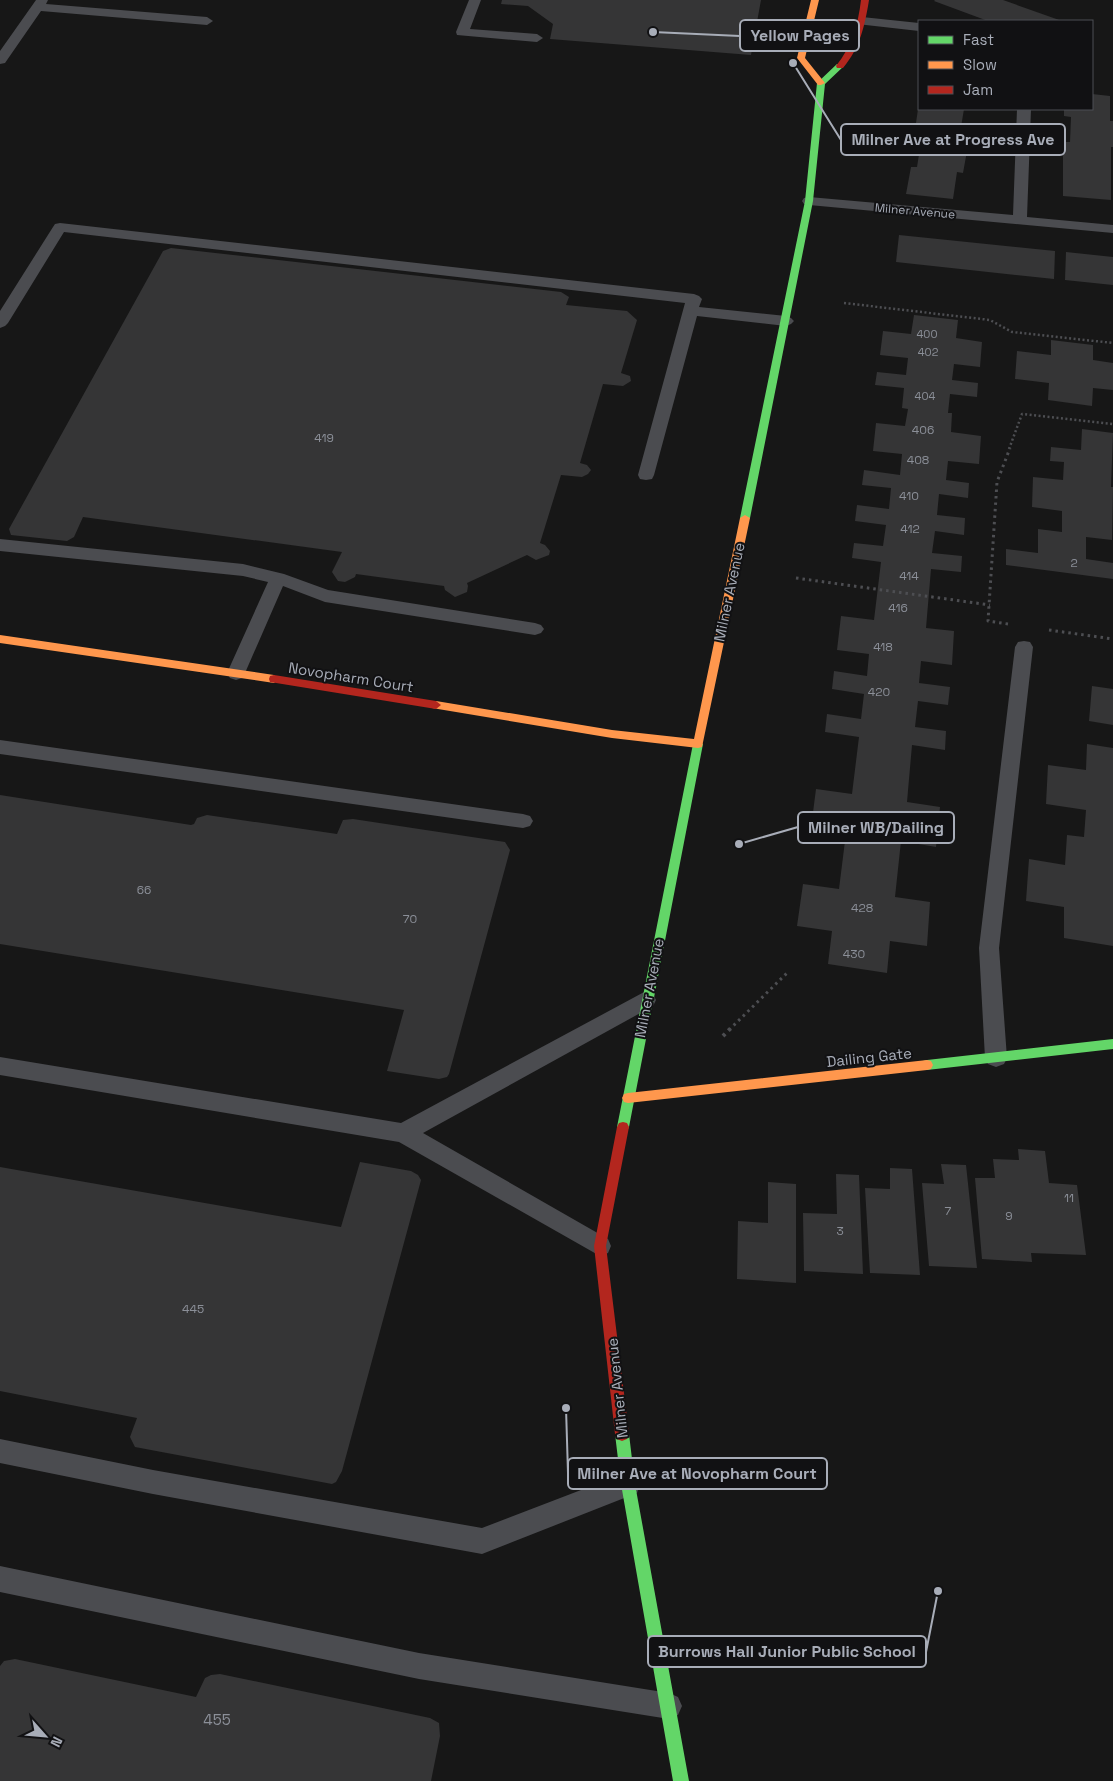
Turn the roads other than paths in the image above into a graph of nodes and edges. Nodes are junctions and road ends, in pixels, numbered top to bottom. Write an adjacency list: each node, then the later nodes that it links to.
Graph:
1 (23, 0): 5 (lane)
2 (475, 0): 9 (lane)
3 (815, 0): 11 (main road)
4 (865, 0): 7 (main road)
5 (40, 3): 6 (lane); 10 (lane)
6 (208, 21)
7 (862, 21): 8 (lane); 11 (main road)
8 (918, 27)
9 (537, 38)
10 (0, 60)
11 (821, 83): 13 (main road, Milner Avenue)
12 (1024, 110): 14 (lane)
13 (809, 201): 14 (lane, Milner Avenue); 17 (main road, Milner Avenue)
14 (1020, 220): 15 (lane, Milner Avenue)
15 (1113, 229)
16 (691, 311): 17 (lane); 18 (lane); 19 (lane)
17 (786, 321): 26 (main road, Milner Avenue)
18 (0, 323)
19 (646, 475)
20 (0, 545): 21 (lane)
21 (278, 578): 22 (lane); 25 (lane)
22 (535, 629)
23 (0, 639): 25 (main road, Novopharm Court)
24 (1024, 648): 31 (lane)
25 (236, 673): 26 (main road, Novopharm Court)
26 (698, 743): 29 (main road, Milner Avenue)
27 (0, 747): 28 (lane)
28 (523, 821)
29 (646, 1000): 33 (main road, Milner Avenue); 34 (lane)
30 (1113, 1044): 31 (main road, Dailing Gate)
31 (996, 1058): 33 (main road, Dailing Gate)
32 (0, 1066): 34 (lane)
33 (628, 1098): 35 (main road, Milner Avenue)
34 (404, 1133): 35 (lane)
35 (600, 1246): 37 (main road, Milner Avenue)
36 (0, 1451): 37 (lane)
37 (628, 1484): 39 (main road, Milner Avenue)
38 (0, 1579): 39 (lane)
39 (669, 1706): 40 (main road, Milner Avenue)
40 (681, 1781)

